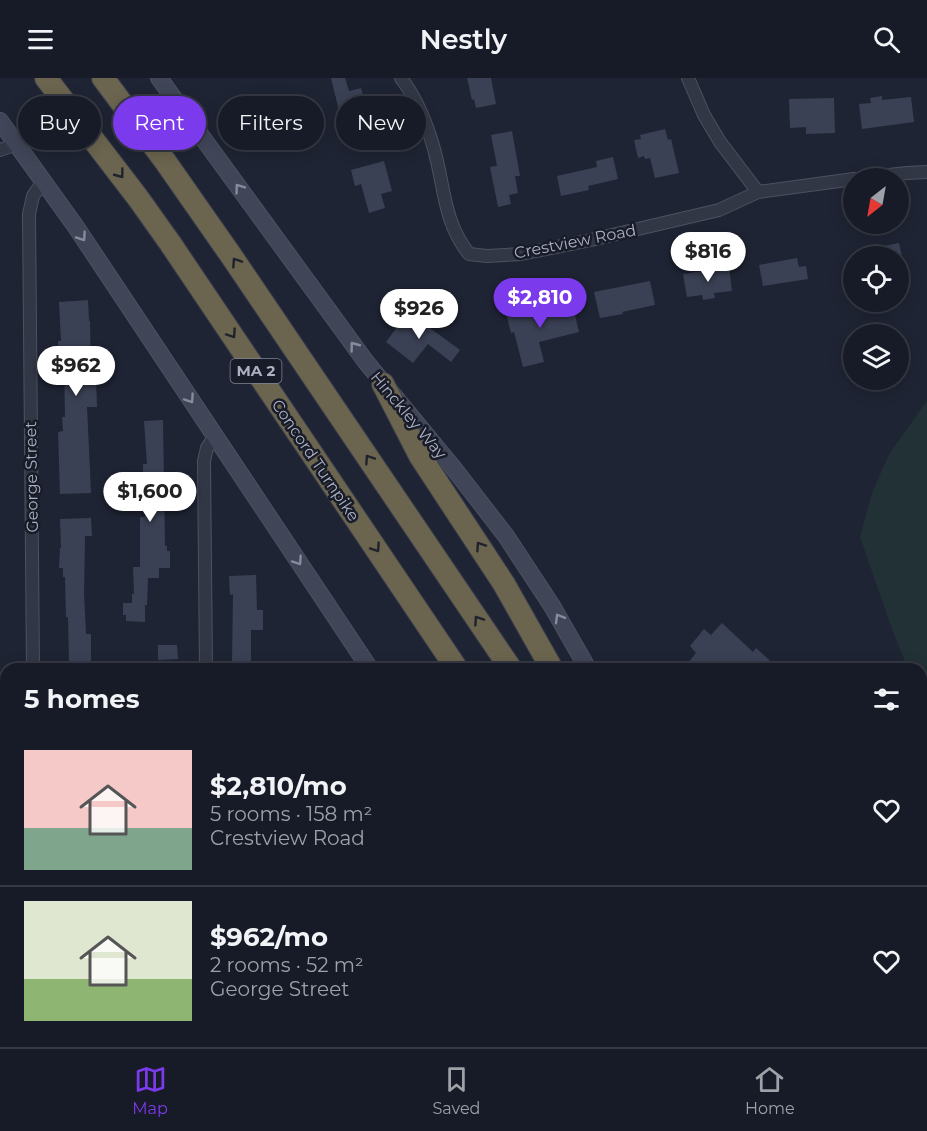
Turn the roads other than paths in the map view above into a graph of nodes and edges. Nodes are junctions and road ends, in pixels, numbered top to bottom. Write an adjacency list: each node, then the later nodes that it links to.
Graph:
1 (46, 78): 19 (highway, Concord Turnpike / MA 2, one-way to 19)
2 (103, 78): 20 (highway, MA 2, one-way to 2)
3 (159, 78): 14 (main road, Hinckley Way, one-way to 3)
4 (401, 78): 13 (street, Crestview Road)
5 (688, 78): 13 (street)
6 (0, 120): 7 (main road)
7 (17, 144): 8 (street); 11 (main road)
8 (0, 150)
9 (927, 172): 10 (street)
10 (909, 173)
11 (44, 180): 15 (main road, one-way to 15); 16 (street, George Street)
12 (843, 180): 13 (street, Crestview Road)
13 (758, 192)
14 (383, 384): 21 (highway, one-way to 14); 22 (main road, Hinckley Way, one-way to 14)
15 (215, 436): 17 (street); 18 (main road, one-way to 18)
16 (33, 663)
17 (206, 663)
18 (366, 663)
19 (453, 663)
20 (507, 663)
21 (549, 663)
22 (585, 663)

